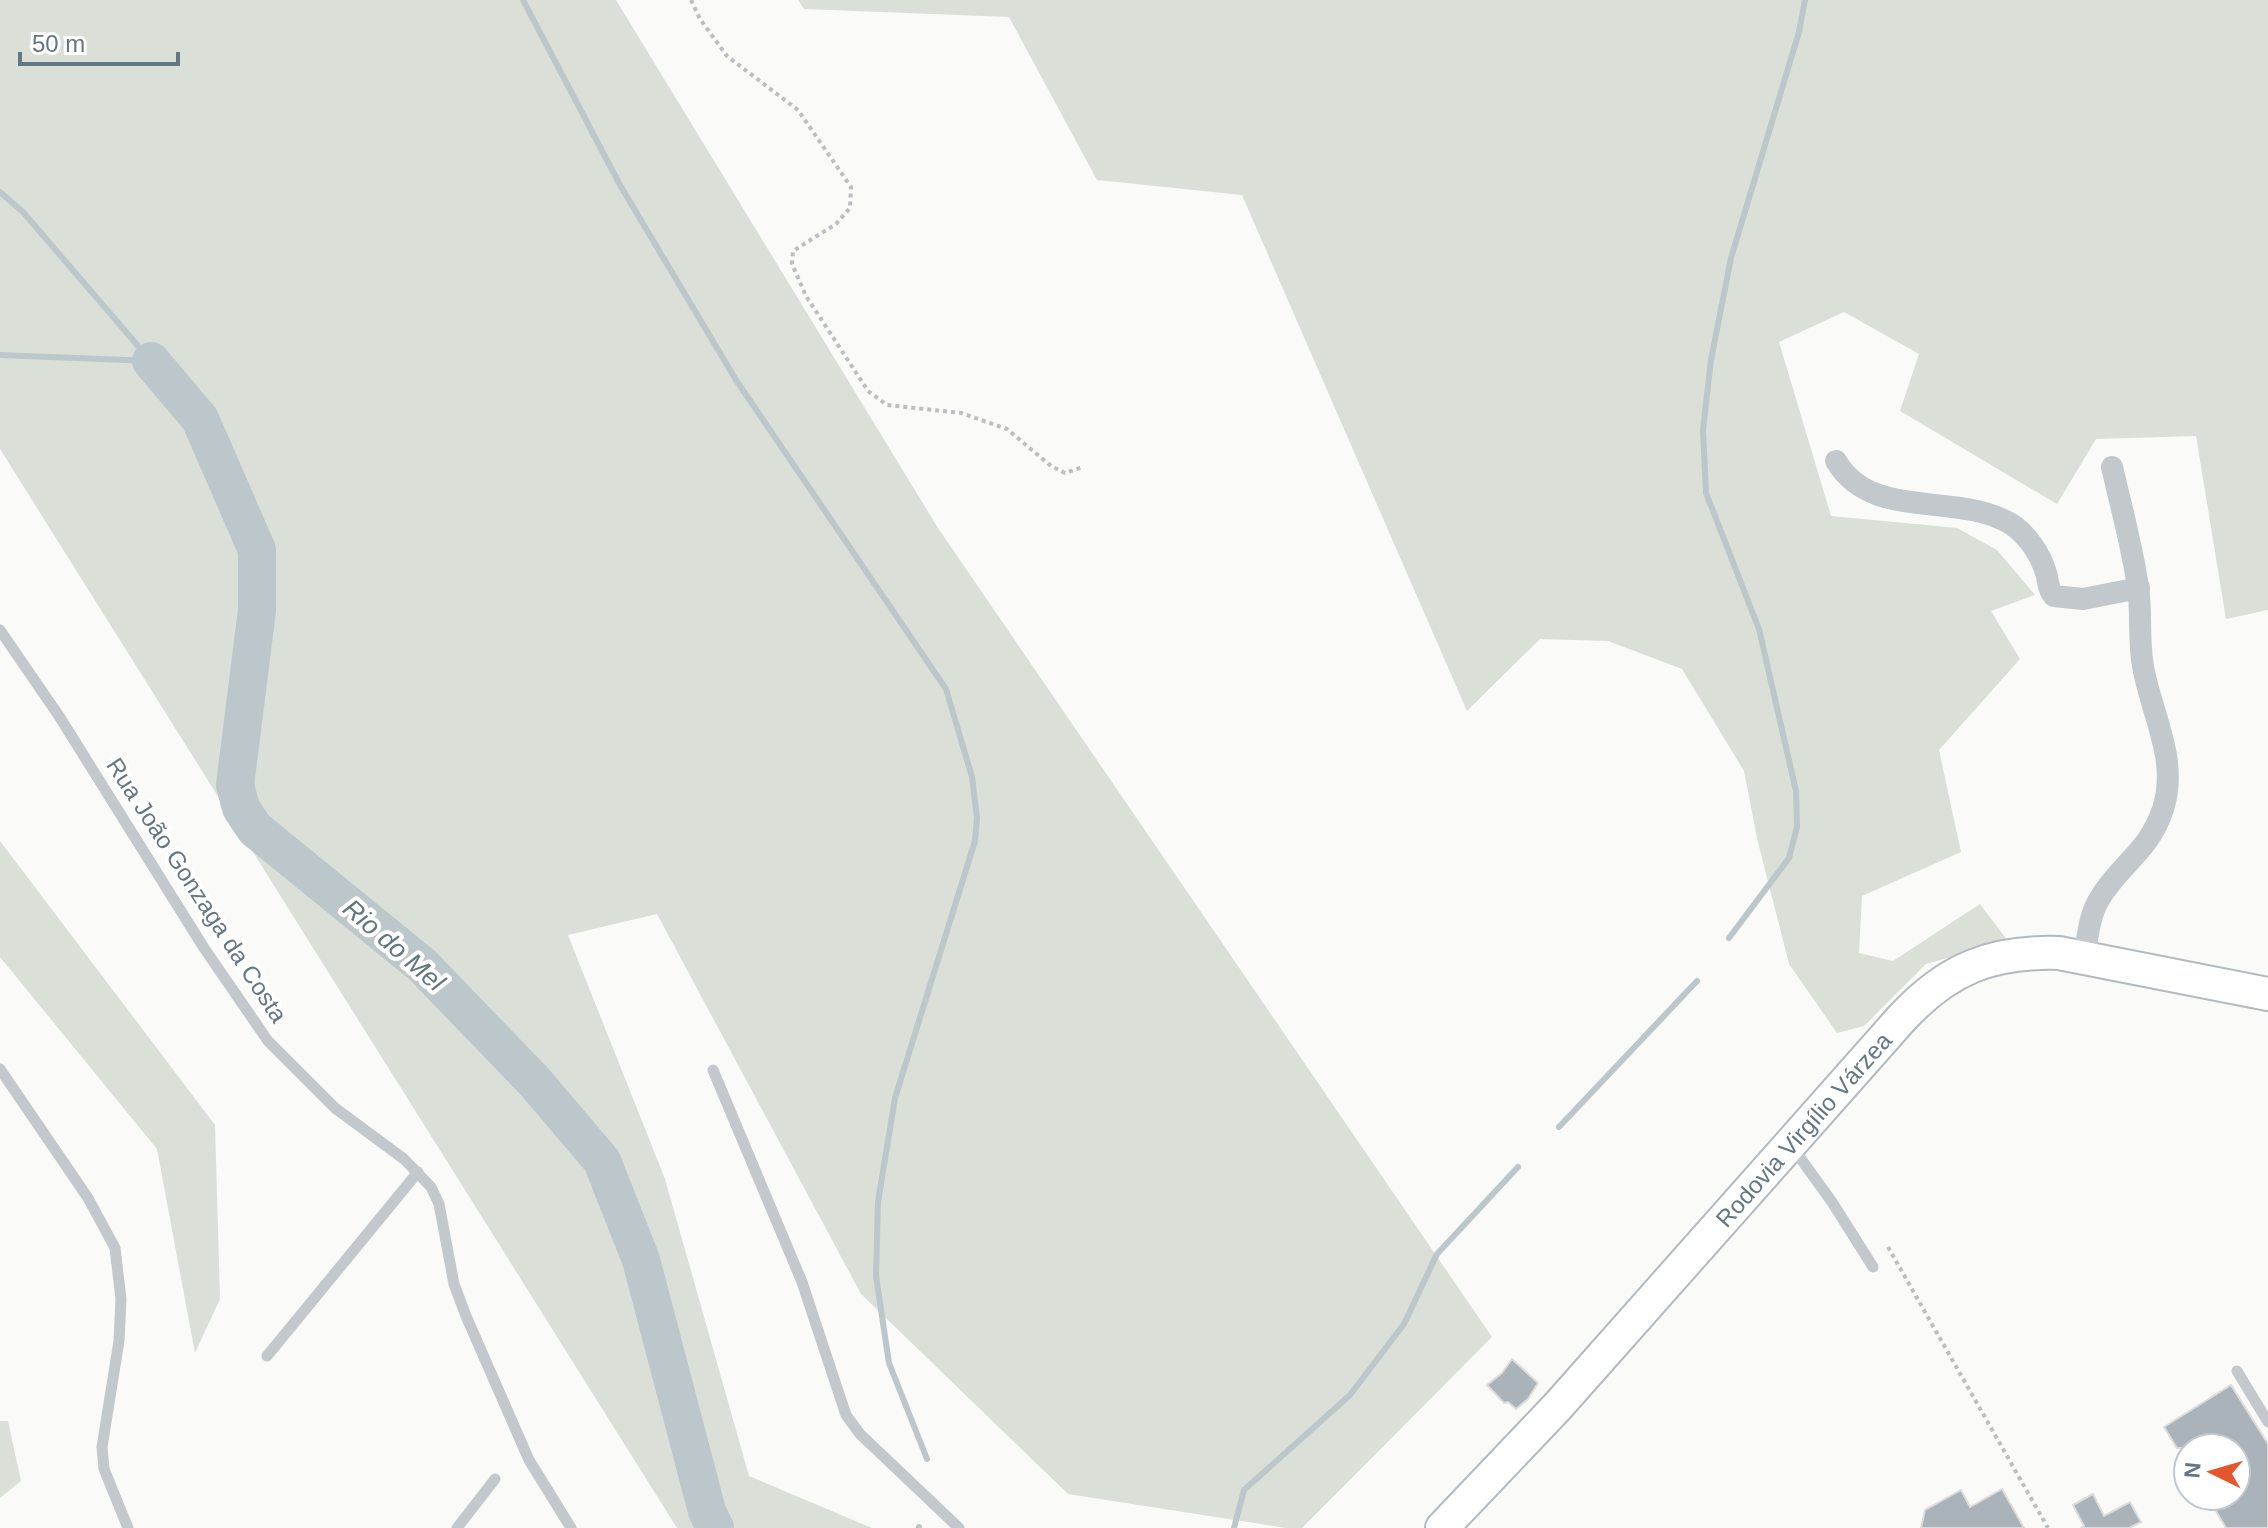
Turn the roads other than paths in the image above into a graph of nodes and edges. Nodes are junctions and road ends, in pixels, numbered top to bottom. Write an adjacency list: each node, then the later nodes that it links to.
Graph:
1 (1836, 461): 3 (street)
2 (2112, 467): 3 (street)
3 (2139, 588): 5 (street)
4 (0, 630): 10 (lane, Rua João Gonzaga da Costa)
5 (2084, 957): 6 (main road, Rodovia Virgílio Várzea); 9 (main road, Rodovia Virgílio Várzea)
6 (2268, 994)
7 (0, 1069): 16 (lane)
8 (713, 1070): 19 (lane)
9 (1790, 1144): 11 (lane); 20 (main road, Rodovia Virgílio Várzea)
10 (418, 1172): 12 (lane); 18 (lane, Rua João Gonzaga da Costa)
11 (1873, 1267)
12 (267, 1356)
13 (2237, 1371): 14 (lane)
14 (2268, 1422)
15 (495, 1479): 17 (lane)
16 (128, 1528)
17 (457, 1528)
18 (571, 1528)
19 (959, 1528)
20 (1442, 1528)

